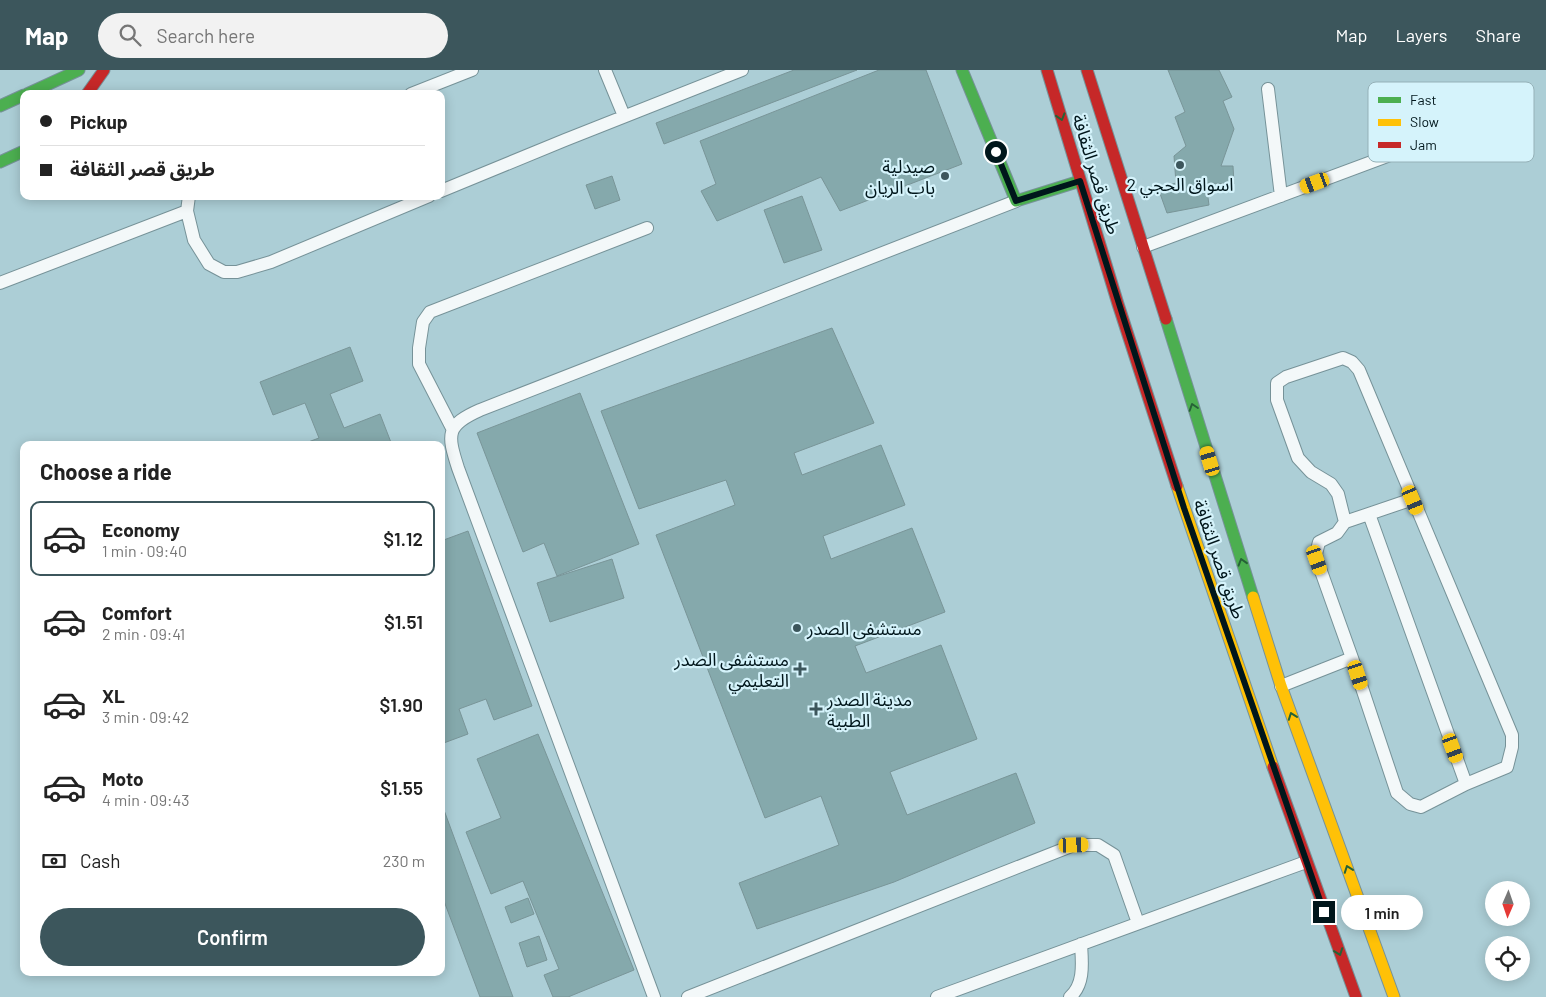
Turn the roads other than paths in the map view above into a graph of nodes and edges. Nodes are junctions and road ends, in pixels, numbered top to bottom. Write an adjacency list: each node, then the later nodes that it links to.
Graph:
1 (79, 70): 10 (main road)
2 (104, 70): 11 (main road)
3 (472, 70): 12 (lane)
4 (605, 70): 15 (lane)
5 (742, 70): 15 (lane)
6 (962, 70): 24 (main road)
7 (1047, 70): 19 (main road, طريق قصر الثقافة, one-way to 19)
8 (1087, 70): 27 (main road, طريق قصر الثقافة)
9 (1268, 89): 21 (lane)
10 (36, 90)
11 (90, 90)
12 (421, 90)
13 (20, 98): 14 (main road)
14 (0, 106)
15 (624, 116): 20 (lane)
16 (20, 153): 17 (main road)
17 (0, 162)
18 (1372, 162): 21 (lane)
19 (1080, 181): 24 (main road); 36 (main road, طريق قصر الثقافة)
20 (445, 189)
21 (1281, 196): 27 (lane)
22 (188, 200): 25 (lane)
23 (419, 200): 25 (lane)
24 (1016, 201): 29 (lane)
25 (187, 211): 28 (lane)
26 (647, 228): 29 (lane)
27 (1143, 247): 34 (main road, طريق قصر الثقافة, one-way to 27)
28 (0, 283)
29 (452, 428): 39 (lane)
30 (1413, 500): 31 (lane); 32 (lane); 35 (lane)
31 (1369, 514): 32 (lane); 35 (lane)
32 (1345, 522): 33 (lane)
33 (1352, 658): 34 (lane); 35 (lane)
34 (1281, 686): 44 (main road, طريق قصر الثقافة, one-way to 34)
35 (1466, 784)
36 (1306, 862): 37 (lane); 43 (main road, طريق قصر الثقافة, one-way to 43)
37 (1138, 923): 38 (lane); 40 (lane)
38 (1081, 944): 41 (lane); 42 (lane)
39 (654, 997)
40 (688, 997)
41 (937, 997)
42 (1070, 997)
43 (1356, 997)
44 (1394, 997)

